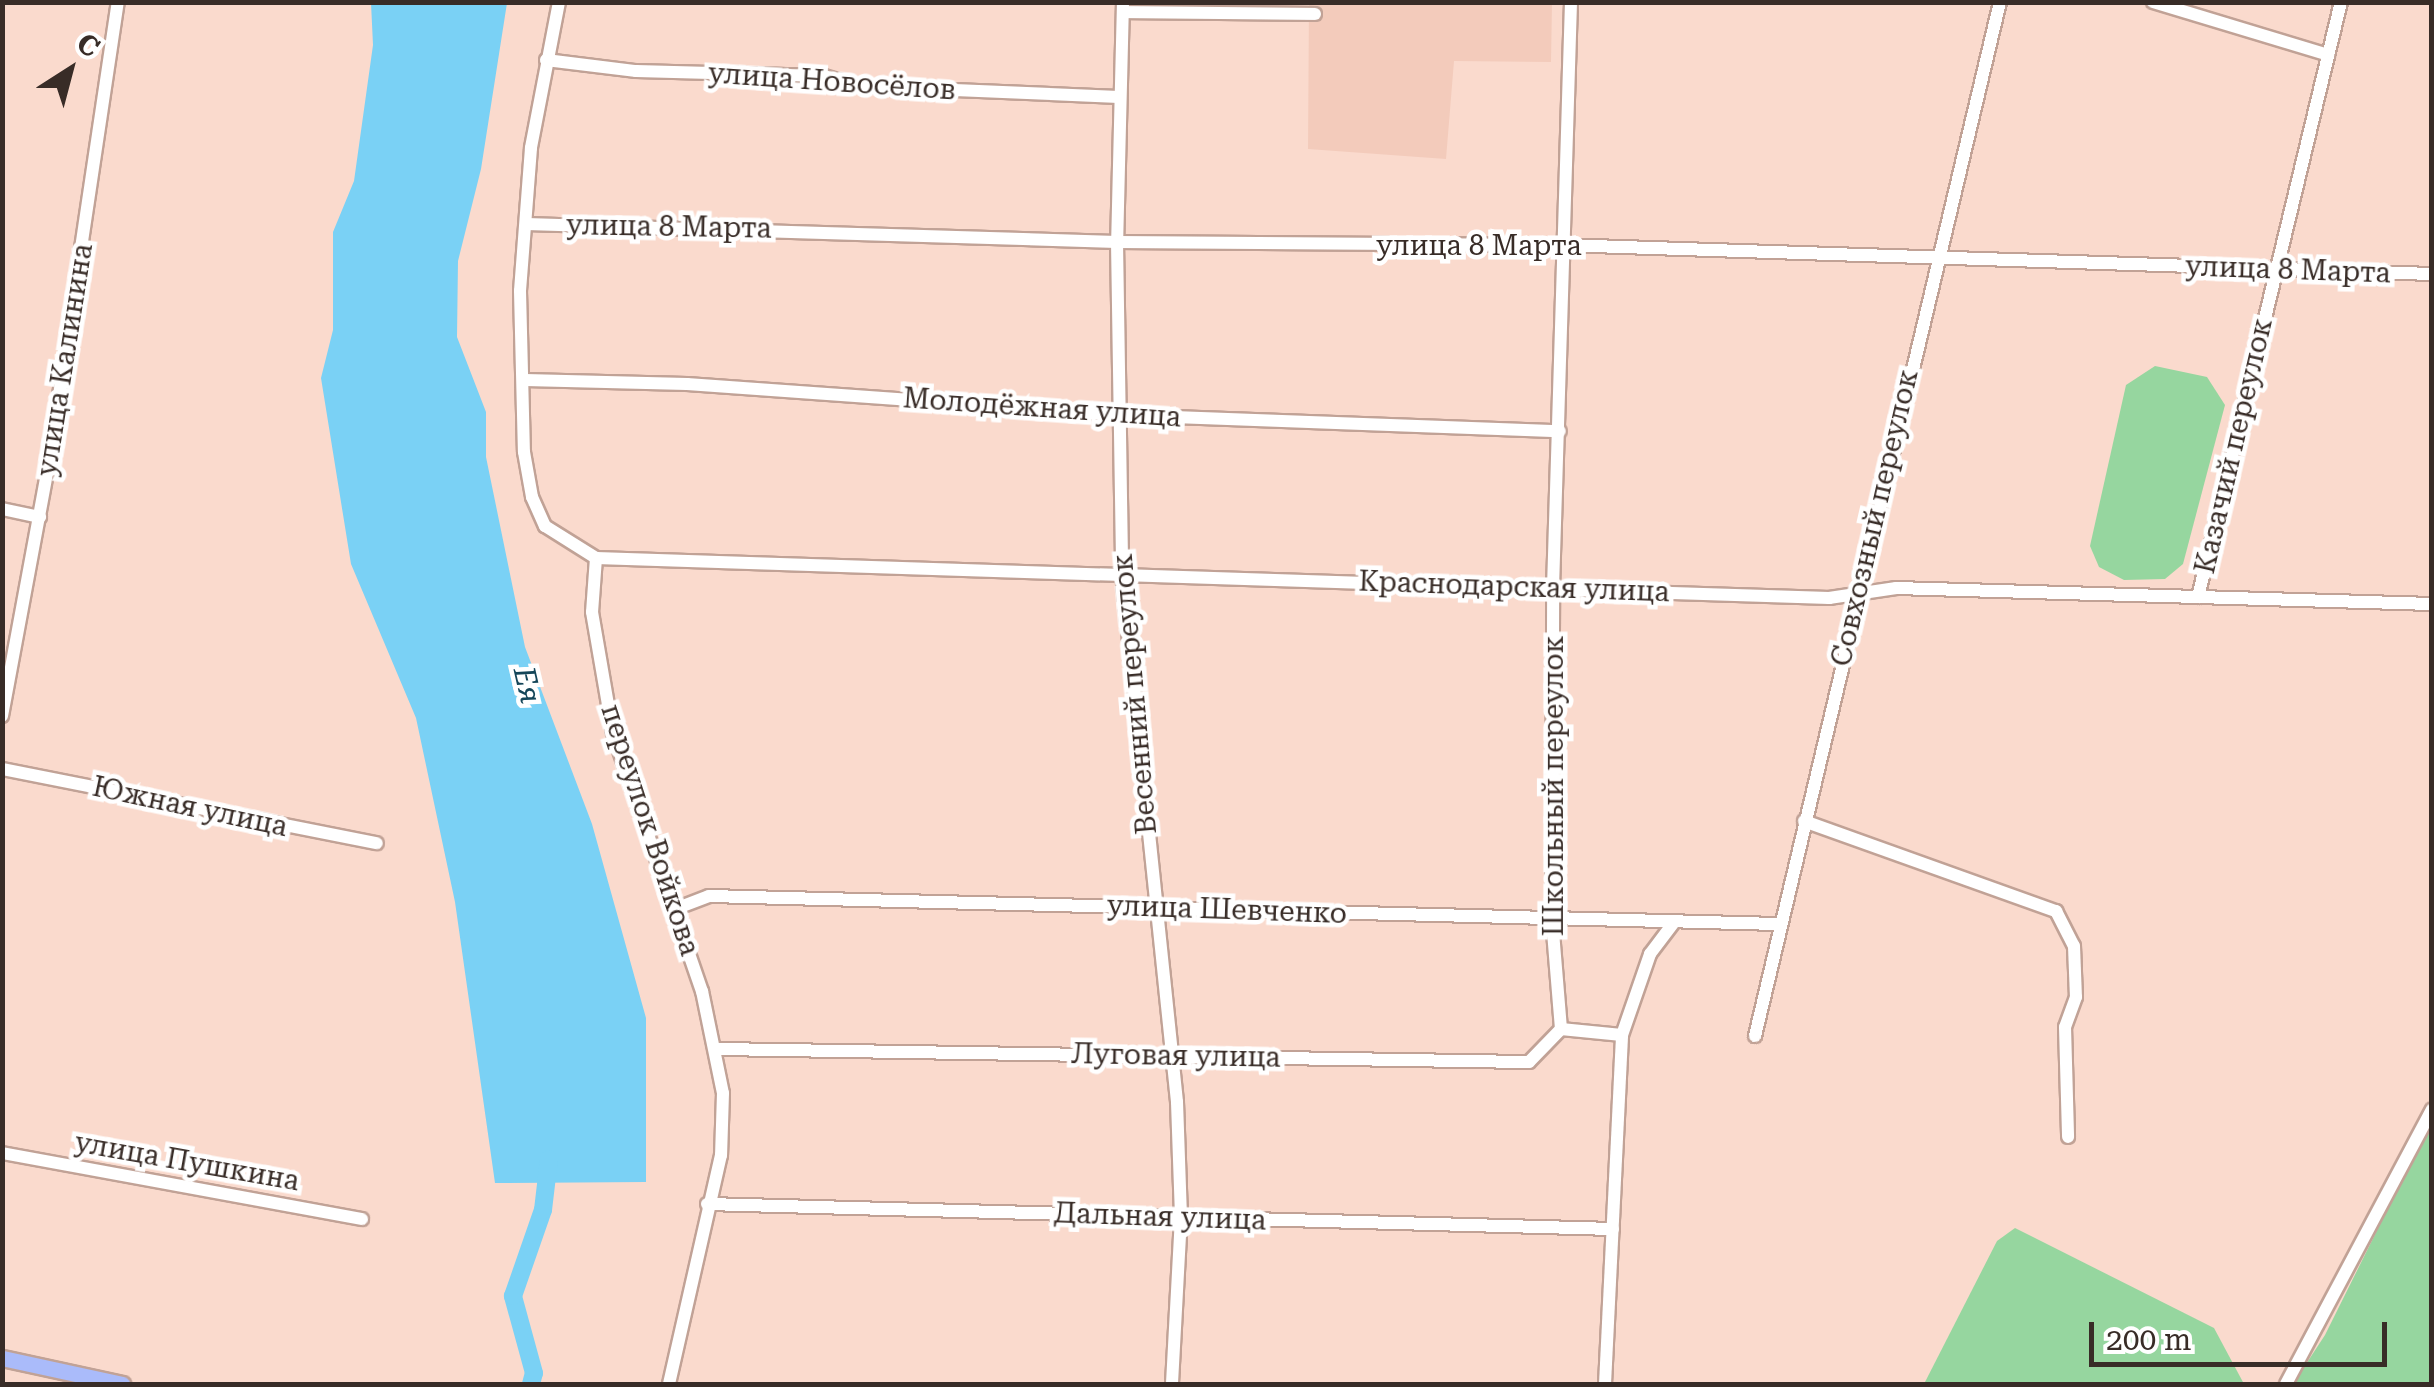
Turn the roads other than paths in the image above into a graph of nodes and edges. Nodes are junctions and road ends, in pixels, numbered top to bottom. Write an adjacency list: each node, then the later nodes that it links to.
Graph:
1 (118, 2): 22 (street, улица Калинина)
2 (558, 2): 10 (street)
3 (1571, 2): 14 (street, Школьный переулок)
4 (2000, 2): 15 (street, Совхозный переулок)
5 (2153, 2): 9 (street)
6 (2341, 2): 9 (street, Казачий переулок)
7 (1123, 7): 8 (street); 11 (street, Весенний переулок)
8 (1315, 14)
9 (2328, 56): 16 (street, Казачий переулок)
10 (546, 60): 11 (street, улица Новосёлов); 12 (street)
11 (1119, 97): 13 (street, Весенний переулок)
12 (526, 224): 13 (street, улица 8 Марта); 18 (street)
13 (1117, 242): 14 (street, улица 8 Марта); 19 (street, Весенний переулок)
14 (1562, 244): 15 (street, улица 8 Марта); 20 (street, Школьный переулок)
15 (1937, 259): 16 (street, улица 8 Марта); 26 (street, Совхозный переулок)
16 (2276, 269): 17 (street, улица 8 Марта); 27 (street, Казачий переулок)
17 (2432, 274)
18 (524, 380): 19 (street, Молодёжная улица); 23 (street)
19 (1119, 415): 20 (street, Молодёжная улица); 24 (street, Весенний переулок)
20 (1560, 431): 25 (street, Школьный переулок)
21 (2, 509): 22 (street)
22 (40, 518): 29 (street, улица Калинина)
23 (596, 558): 24 (street, Краснодарская улица); 34 (street, переулок Войкова)
24 (1122, 574): 25 (street, Краснодарская улица); 33 (street, Весенний переулок)
25 (1553, 588): 26 (street, Краснодарская улица); 35 (street, Школьный переулок)
26 (1856, 593): 27 (street, Краснодарская улица); 31 (street, Совхозный переулок)
27 (2198, 598): 28 (street, Краснодарская улица)
28 (2432, 604)
29 (2, 716)
30 (2, 769): 32 (street, Южная улица)
31 (1804, 821): 37 (street, Совхозный переулок); 44 (street)
32 (377, 844)
33 (1156, 908): 34 (street, улица Шевченко); 35 (street, улица Шевченко); 42 (street, Весенний переулок)
34 (675, 909): 41 (street, переулок Войкова)
35 (1552, 919): 36 (street, улица Шевченко); 38 (street, Школьный переулок)
36 (1674, 922): 37 (street, улица Шевченко); 39 (street)
37 (1781, 924): 40 (street, Совхозный переулок)
38 (1561, 1029): 39 (street); 42 (street, Луговая улица)
39 (1622, 1035): 49 (street)
40 (1755, 1036)
41 (717, 1049): 42 (street, Луговая улица); 46 (street, переулок Войкова)
42 (1168, 1056): 47 (street, Весенний переулок)
43 (2432, 1109): 55 (street)
44 (2068, 1137)
45 (2, 1153): 48 (street, улица Пушкина)
46 (706, 1204): 47 (street, Дальная улица); 52 (street, переулок Войкова)
47 (1181, 1218): 49 (street, Дальная улица); 53 (street, Весенний переулок)
48 (362, 1220)
49 (1613, 1229): 54 (street)
50 (2, 1358): 51 (main road)
51 (122, 1384)
52 (669, 1384)
53 (1172, 1384)
54 (1605, 1384)
55 (2286, 1384)

